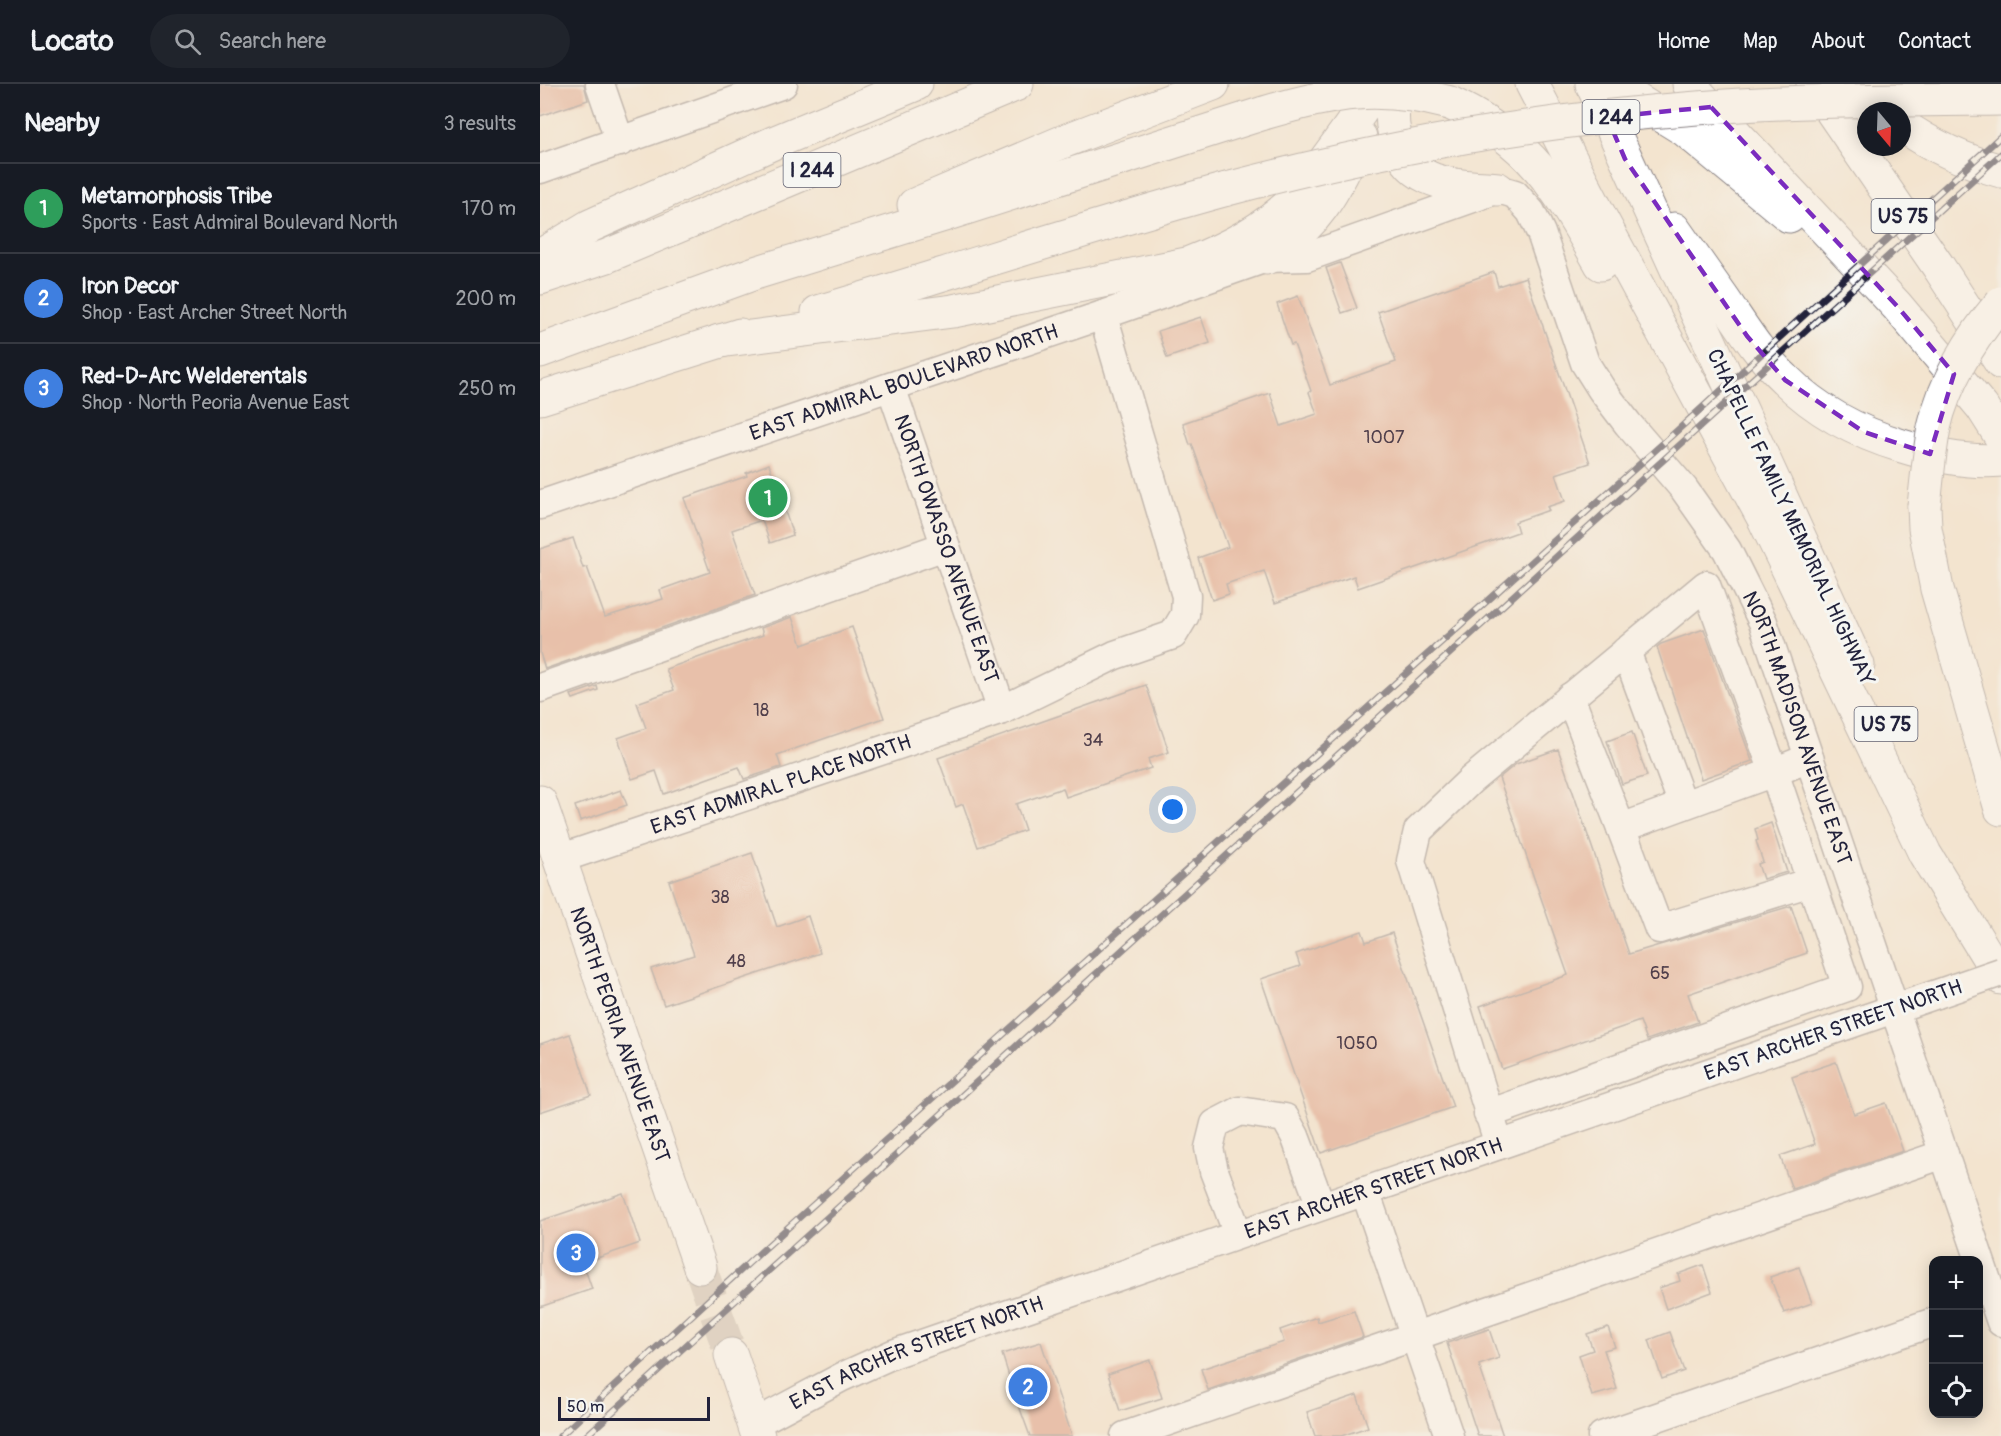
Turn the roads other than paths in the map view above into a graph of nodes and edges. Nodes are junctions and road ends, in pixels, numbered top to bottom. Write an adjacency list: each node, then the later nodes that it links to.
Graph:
1 (600, 84): 18 (street)
2 (783, 84): 18 (street)
3 (916, 84): 23 (main road)
4 (1017, 84): 26 (main road, I 244)
5 (1213, 84): 25 (main road)
6 (1380, 84): 30 (main road)
7 (1386, 84): 24 (main road)
8 (1396, 84): 22 (main road)
9 (1533, 84): 38 (main road)
10 (1592, 84): 19 (main road, US 75)
11 (1611, 84): 28 (main road, bridge)
12 (1689, 84): 28 (main road)
13 (1813, 84): 32 (main road, US 75)
14 (1856, 84): 16 (main road)
15 (2001, 99): 30 (main road, I 244, bridge)
16 (1875, 102)
17 (1911, 130): 21 (main road)
18 (620, 142): 20 (street)
19 (1625, 159): 36 (main road); 52 (main road, CHAPELLE FAMILY MEMORIAL HIGHWAY / US 75)
20 (540, 169)
21 (2001, 171)
22 (1498, 189): 24 (street, EAST ADMIRAL BOULEVARD NORTH); 44 (street, NORTH MADISON AVENUE EAST)
23 (540, 256)
24 (1266, 258): 29 (street, EAST ADMIRAL BOULEVARD NORTH)
25 (755, 273): 31 (main road); 38 (main road, bridge)
26 (540, 278)
27 (2001, 303): 48 (main road, bridge)
28 (1897, 306): 35 (main road)
29 (1103, 315): 33 (street, EAST ADMIRAL BOULEVARD NORTH); 43 (street, EAST ADMIRAL PLACE NORTH)
30 (719, 341): 34 (main road, I 244)
31 (540, 351)
32 (2001, 363)
33 (891, 387): 37 (street, EAST ADMIRAL BOULEVARD NORTH); 39 (street, NORTH OWASSO AVENUE EAST)
34 (540, 398)
35 (2001, 437)
36 (2001, 460)
37 (540, 505)
38 (1765, 520): 52 (main road)
39 (945, 546): 41 (street); 43 (street, NORTH OWASSO AVENUE EAST)
40 (1626, 651): 42 (street); 45 (street); 47 (street)
41 (540, 688)
42 (1570, 697): 49 (street); 54 (street)
43 (1002, 710): 50 (street, EAST ADMIRAL PLACE NORTH)
44 (1809, 758): 45 (street); 53 (street, NORTH MADISON AVENUE EAST)
45 (1774, 772): 47 (street); 51 (street)
46 (540, 802): 50 (main road, NORTH PEORIA AVENUE EAST)
47 (1683, 805): 49 (street)
48 (2001, 809)
49 (1621, 828): 51 (street)
50 (559, 859): 60 (main road, NORTH PEORIA AVENUE EAST)
51 (1811, 882): 54 (street)
52 (2001, 975): 53 (street, EAST ARCHER STREET NORTH, bridge)
53 (1895, 1009): 55 (street, EAST ARCHER STREET NORTH); 56 (street, NORTH MADISON AVENUE EAST)
54 (1488, 1114): 55 (street)
55 (1498, 1145): 57 (street, EAST ARCHER STREET NORTH)
56 (1944, 1154): 61 (street, NORTH MADISON AVENUE EAST); 63 (street)
57 (1365, 1191): 58 (street, EAST ARCHER STREET NORTH); 63 (street)
58 (1321, 1206): 59 (street, EAST ARCHER STREET NORTH); 59 (street)
59 (1238, 1234): 65 (street, EAST ARCHER STREET NORTH)
60 (700, 1267)
61 (1991, 1310)
62 (1929, 1324): 68 (street)
63 (1414, 1336): 66 (street); 67 (street)
64 (730, 1355): 65 (main road)
65 (756, 1430)
66 (1125, 1436)
67 (1449, 1436)
68 (1602, 1436)

